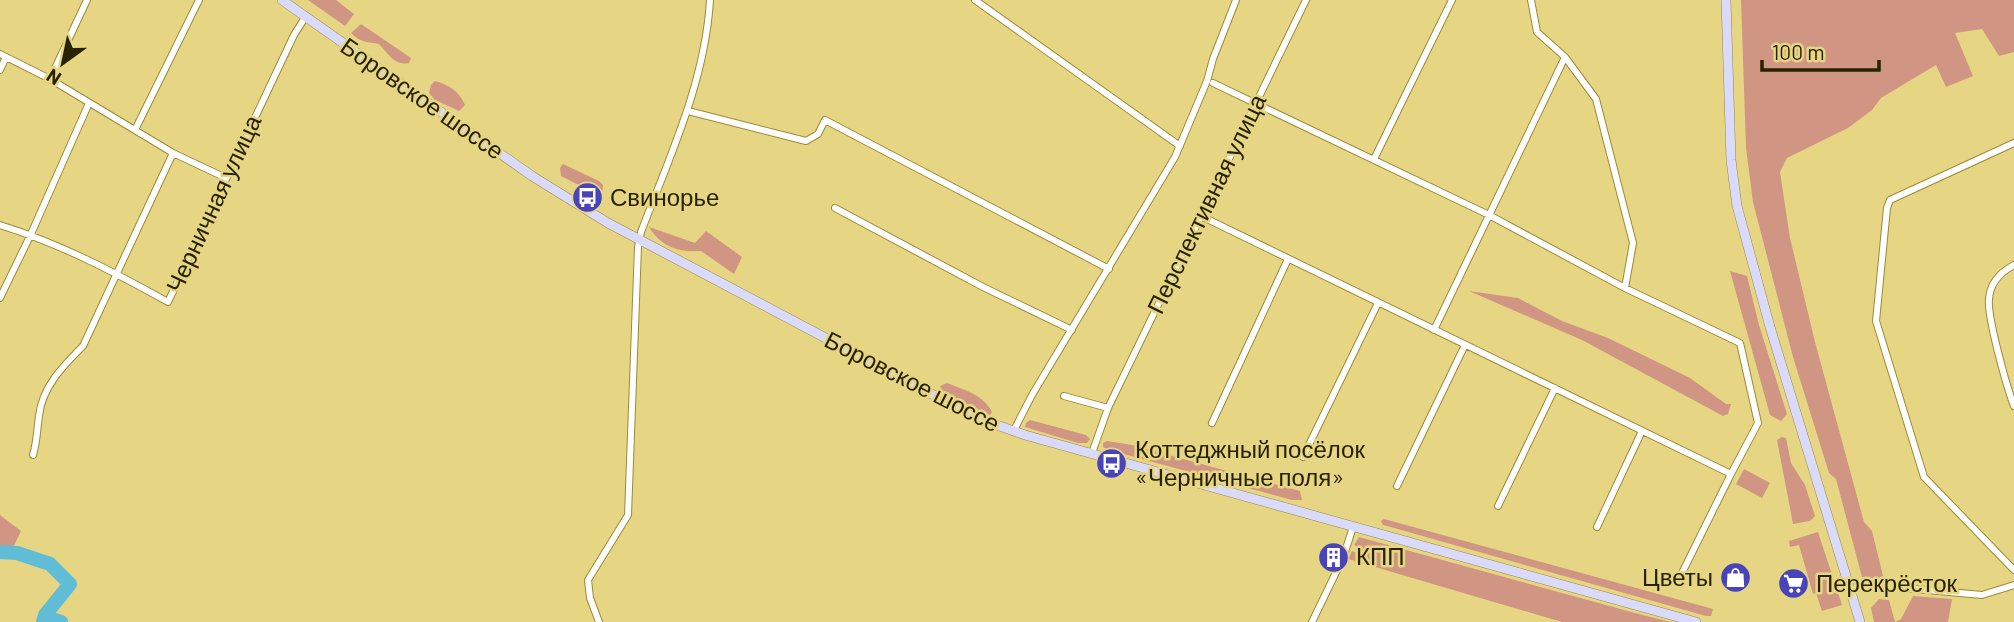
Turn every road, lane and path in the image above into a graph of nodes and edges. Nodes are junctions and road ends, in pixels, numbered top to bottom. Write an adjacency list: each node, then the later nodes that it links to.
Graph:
1 (87, 0): 15 (street)
2 (199, 0): 20 (street)
3 (282, 0): 11 (main road, Боровское шоссе)
4 (710, 0): 19 (street)
5 (975, 0): 22 (street)
6 (1237, 0): 22 (street)
7 (1306, 0): 18 (street, Перспективная улица)
8 (1451, 0): 24 (street)
9 (1531, 0): 13 (street)
10 (1726, 0): 64 (main road)
11 (306, 16): 25 (street, Черничная улица); 31 (main road, Боровское шоссе)
12 (3, 55): 14 (street); 15 (street)
13 (1564, 57): 27 (street); 36 (street)
14 (0, 69)
15 (50, 79): 17 (street)
16 (1213, 83): 18 (street)
17 (89, 103): 20 (street); 30 (street)
18 (1256, 103): 24 (street); 28 (street, Перспективная улица)
19 (688, 111): 31 (street); 34 (street)
20 (135, 130): 23 (street)
21 (2014, 143): 58 (street)
22 (1180, 146): 34 (street)
23 (173, 153): 25 (street); 35 (street)
24 (1374, 159): 27 (street)
25 (226, 178): 35 (street, Черничная улица)
26 (835, 208): 39 (street)
27 (1489, 215): 36 (street); 40 (street)
28 (1201, 216): 32 (street); 45 (street, Перспективная улица)
29 (0, 225): 30 (street, Черничная улица)
30 (31, 234): 35 (street, Черничная улица); 37 (street)
31 (640, 241): 48 (main road, Боровское шоссе); 61 (street)
32 (1288, 258): 38 (street); 46 (street)
33 (2014, 265): 44 (street)
34 (1109, 269): 39 (street)
35 (118, 274): 50 (street)
36 (1625, 288): 52 (street)
37 (0, 298)
38 (1378, 303): 40 (street); 51 (street)
39 (1072, 330): 48 (street)
40 (1434, 330): 41 (street)
41 (1465, 345): 42 (street); 53 (street)
42 (1555, 388): 47 (street); 54 (street)
43 (1064, 396): 45 (street)
44 (2014, 406)
45 (1108, 408): 49 (street, Перспективная улица)
46 (1212, 423)
47 (1642, 431): 52 (street); 56 (street)
48 (1013, 432): 49 (main road, Боровское шоссе)
49 (1092, 453): 55 (main road, Боровское шоссе)
50 (33, 455)
51 (1303, 457)
52 (1731, 474): 57 (street)
53 (1397, 486)
54 (1498, 506)
55 (1353, 527): 62 (street); 63 (main road, Боровское шоссе)
56 (1597, 527)
57 (1683, 570)
58 (2014, 570)
59 (2014, 585): 60 (street)
60 (1905, 588)
61 (599, 622)
62 (1312, 622)
63 (1696, 622)
64 (1860, 622)

